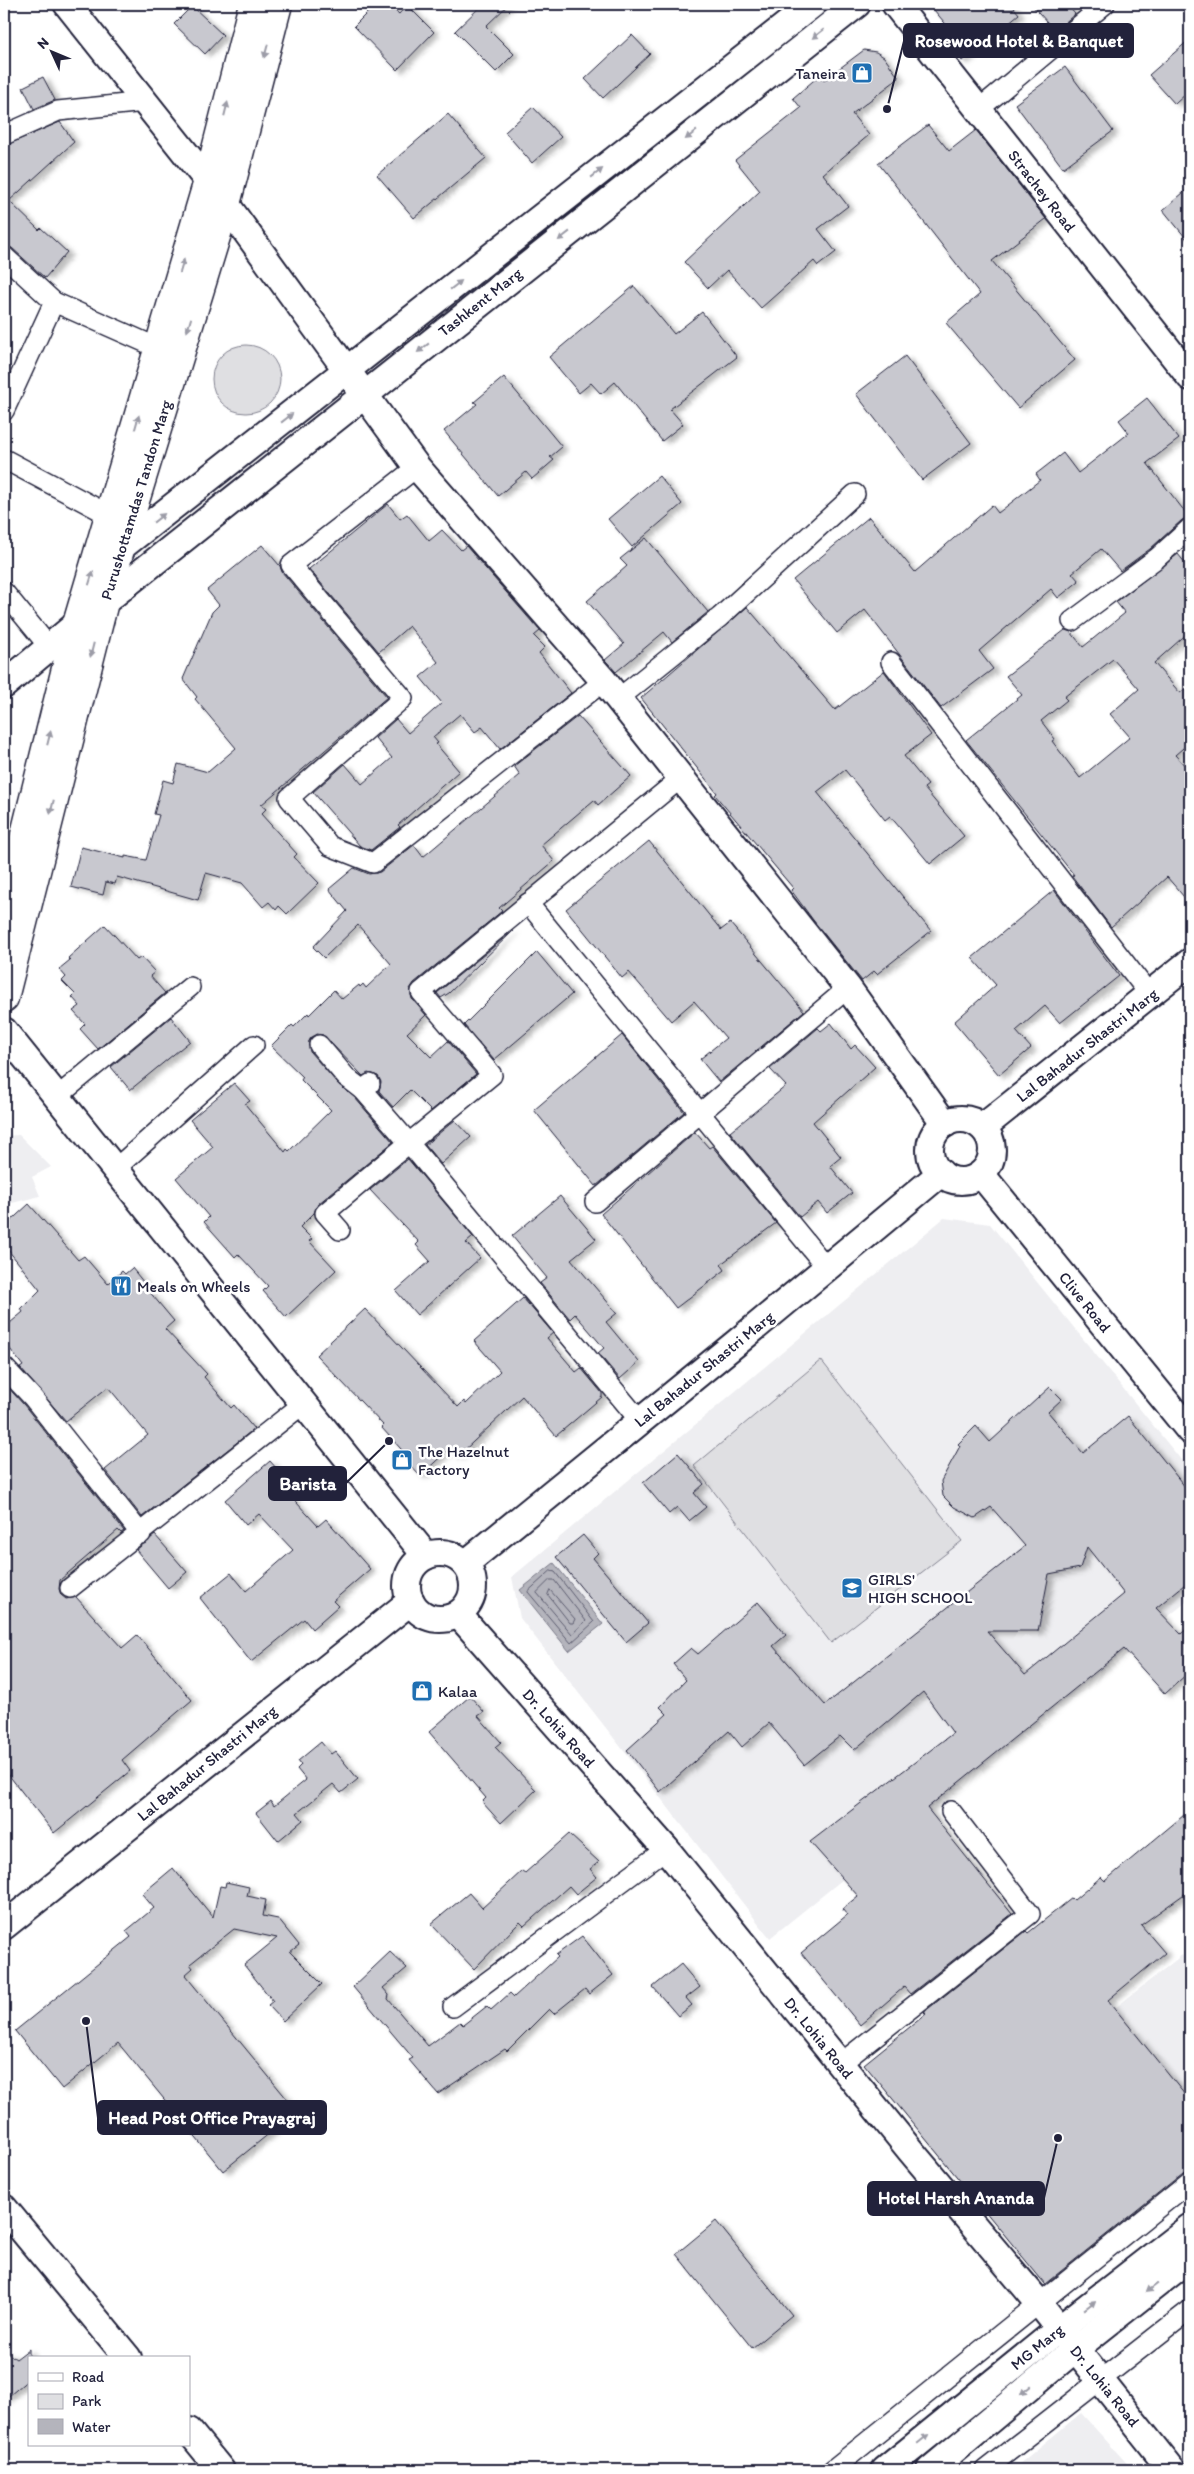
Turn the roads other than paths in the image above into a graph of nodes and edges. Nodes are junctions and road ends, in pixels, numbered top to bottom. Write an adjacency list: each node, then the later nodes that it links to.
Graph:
1 (67, 4): 8 (street)
2 (253, 4): 11 (main road, one-way to 2)
3 (278, 4): 12 (main road, Purushottamdas Tandon Marg, one-way to 12)
4 (813, 4): 16 (street, Tashkent Marg, one-way to 4)
5 (857, 4): 18 (street, Tashkent Marg, one-way to 18)
6 (895, 4): 9 (street, Strachey Road)
7 (1105, 4): 9 (street)
8 (145, 102): 10 (street); 11 (street)
9 (978, 110): 17 (street, Strachey Road)
10 (4, 135)
11 (208, 181): 12 (street); 15 (main road, one-way to 11)
12 (226, 204): 16 (street); 25 (main road, Purushottamdas Tandon Marg, one-way to 25)
13 (4, 256): 14 (street)
14 (54, 302): 15 (street); 19 (street)
15 (158, 348): 23 (main road, one-way to 15)
16 (347, 371): 18 (street); 25 (street, Tashkent Marg, one-way to 16)
17 (1190, 377)
18 (363, 395): 21 (street); 27 (street, Tashkent Marg)
19 (4, 411)
20 (4, 459): 23 (street)
21 (417, 467): 33 (street); 33 (street)
22 (855, 494): 33 (street)
23 (110, 516): 29 (main road, one-way to 23)
24 (1190, 528): 28 (street)
25 (120, 548): 27 (main road, Purushottamdas Tandon Marg)
26 (4, 592): 30 (street)
27 (104, 602): 41 (main road, Purushottamdas Tandon Marg, one-way to 41)
28 (1072, 621)
29 (77, 624): 30 (street); 36 (main road, one-way to 29)
30 (50, 648): 32 (street)
31 (891, 662): 40 (street)
32 (4, 686)
33 (611, 690): 34 (street)
34 (681, 778): 35 (street); 39 (street)
35 (528, 903): 46 (street); 49 (street)
36 (4, 921)
37 (1190, 962): 40 (street, Lal Bahadur Shastri Marg)
38 (190, 987): 45 (street)
39 (848, 988): 46 (street); 47 (street)
40 (1150, 995): 48 (street, Lal Bahadur Shastri Marg)
41 (4, 998)
42 (4, 1031): 45 (street)
43 (254, 1045): 50 (street)
44 (319, 1046): 49 (street)
45 (57, 1097): 50 (street)
46 (701, 1114): 53 (street); 55 (street)
47 (945, 1124): 48 (street); 51 (street)
48 (983, 1127): 52 (street)
49 (409, 1143): 54 (street); 58 (street)
50 (115, 1169): 57 (street)
51 (941, 1173): 52 (street); 55 (street, Lal Bahadur Shastri Marg)
52 (981, 1174): 59 (street, Clive Road)
53 (595, 1202)
54 (340, 1230)
55 (827, 1268): 58 (street, Lal Bahadur Shastri Marg)
56 (4, 1367): 60 (street)
57 (303, 1404): 60 (street); 61 (street)
58 (640, 1421): 62 (street, Lal Bahadur Shastri Marg)
59 (1190, 1431)
60 (141, 1534): 63 (street)
61 (426, 1556): 62 (street); 64 (street)
62 (466, 1564): 65 (street)
63 (70, 1588)
64 (411, 1601): 65 (street); 68 (street, Lal Bahadur Shastri Marg)
65 (458, 1614): 67 (street, Dr. Lohia Road)
66 (951, 1811): 70 (street)
67 (666, 1849): 69 (street); 70 (street, Dr. Lohia Road)
68 (4, 1926)
69 (453, 2007)
70 (840, 2064): 75 (street, Dr. Lohia Road)
71 (1190, 2182): 75 (street)
72 (4, 2208): 79 (street)
73 (1190, 2227): 77 (street, MG Marg, one-way to 73)
74 (1190, 2258): 78 (street, MG Marg, one-way to 78)
75 (1039, 2303): 77 (street, Dr. Lohia Road); 83 (street)
76 (1190, 2310): 80 (street)
77 (1059, 2329): 78 (street, Dr. Lohia Road); 84 (street, MG Marg, one-way to 77)
78 (1075, 2349): 80 (street, Dr. Lohia Road); 85 (street, MG Marg, one-way to 85)
79 (126, 2356)
80 (1100, 2381): 86 (street); 87 (street, Dr. Lohia Road)
81 (190, 2432): 82 (street)
82 (221, 2470)
83 (832, 2470)
84 (885, 2470)
85 (930, 2470)
86 (985, 2470)
87 (1172, 2470)

